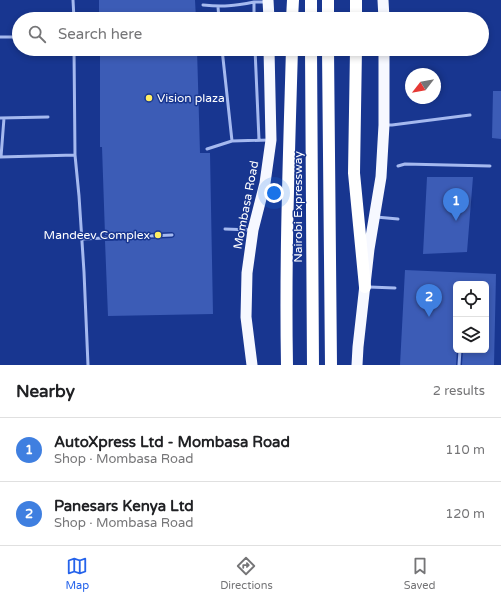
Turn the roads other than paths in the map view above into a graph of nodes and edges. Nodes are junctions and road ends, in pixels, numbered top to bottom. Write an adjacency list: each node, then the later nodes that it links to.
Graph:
1 (73, 0): 11 (lane)
2 (293, 0): 15 (highway)
3 (311, 0): 16 (highway)
4 (328, 0): 17 (highway)
5 (356, 0): 18 (highway)
6 (383, 0): 19 (highway)
7 (254, 1): 8 (lane); 10 (lane); 13 (lane)
8 (268, 1): 14 (highway)
9 (203, 5): 10 (lane)
10 (218, 7): 12 (lane)
11 (74, 12)
12 (218, 12)
13 (254, 12)
14 (269, 12)
15 (292, 12)
16 (311, 12)
17 (328, 12)
18 (356, 12)
19 (384, 12)
20 (0, 37): 21 (lane)
21 (12, 37)
22 (74, 56): 39 (lane)
23 (223, 56): 37 (lane)
24 (255, 56): 35 (lane)
25 (269, 56): 36 (highway, Mombasa Road)
26 (292, 56): 54 (highway)
27 (311, 56): 55 (highway, Nairobi Expressway)
28 (328, 56): 56 (highway)
29 (356, 56): 49 (highway)
30 (384, 56): 34 (highway)
31 (470, 115): 34 (lane)
32 (48, 117): 33 (lane)
33 (2, 118): 40 (lane)
34 (384, 125): 43 (highway)
35 (259, 140): 36 (lane); 37 (lane)
36 (271, 140): 46 (highway, Mombasa Road)
37 (232, 141): 38 (lane)
38 (207, 149)
39 (75, 155): 40 (lane); 48 (lane)
40 (0, 157)
41 (398, 166): 42 (lane)
42 (490, 166)
43 (375, 217): 44 (lane); 49 (highway)
44 (398, 219)
45 (225, 229): 46 (lane)
46 (253, 230): 53 (highway, Mombasa Road)
47 (172, 235): 48 (lane)
48 (82, 239): 52 (lane)
49 (365, 287): 50 (lane); 57 (highway)
50 (395, 288)
51 (460, 353): 58 (lane)
52 (88, 365)
53 (252, 365)
54 (287, 365)
55 (313, 365)
56 (330, 365)
57 (357, 365)
58 (459, 365)

